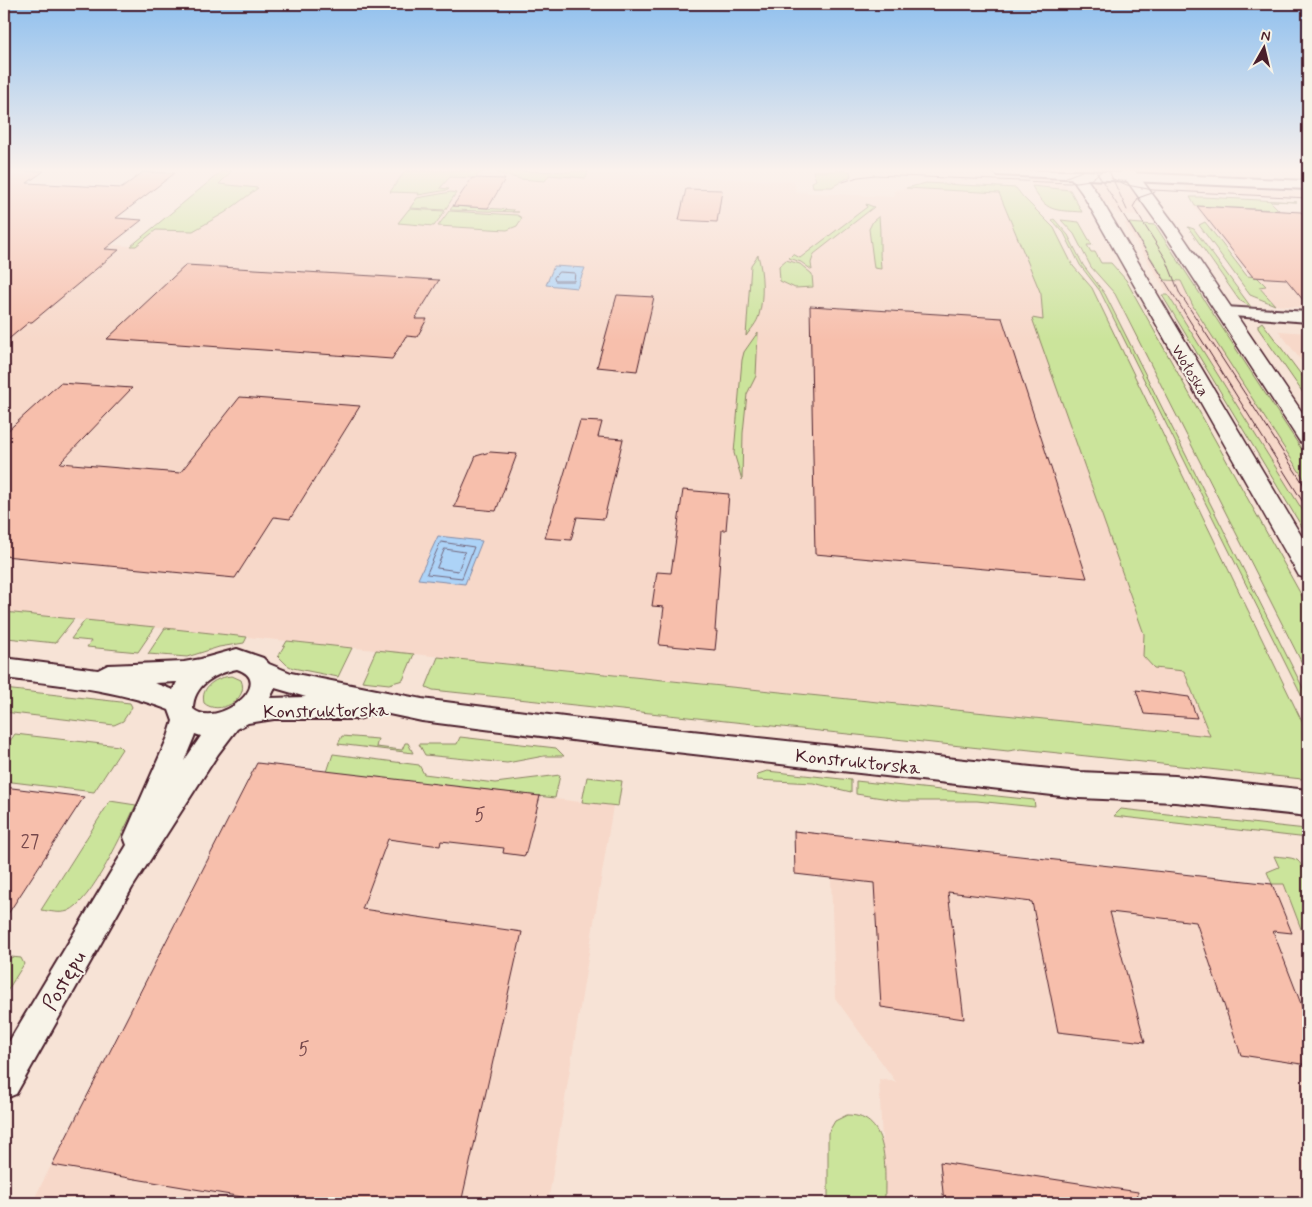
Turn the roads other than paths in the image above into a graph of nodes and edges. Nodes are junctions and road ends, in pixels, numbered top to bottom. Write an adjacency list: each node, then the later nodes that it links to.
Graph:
1 (1109, 227): 6 (main road, Wołoska)
2 (1169, 227): 3 (main road)
3 (1225, 312): 4 (street); 5 (main road)
4 (1308, 317)
5 (1308, 437)
6 (1308, 569)
7 (4, 668): 10 (street)
8 (205, 669): 9 (street); 10 (street); 12 (street)
9 (263, 672): 11 (street, Konstruktorska); 13 (street)
10 (85, 677): 12 (street)
11 (409, 709): 13 (street, Konstruktorska); 14 (street, Konstruktorska)
12 (183, 711): 13 (street); 15 (street, Postępu)
13 (236, 718): 15 (street, Postępu)
14 (1308, 803)
15 (122, 878): 16 (street, Postępu)
16 (4, 1082)

